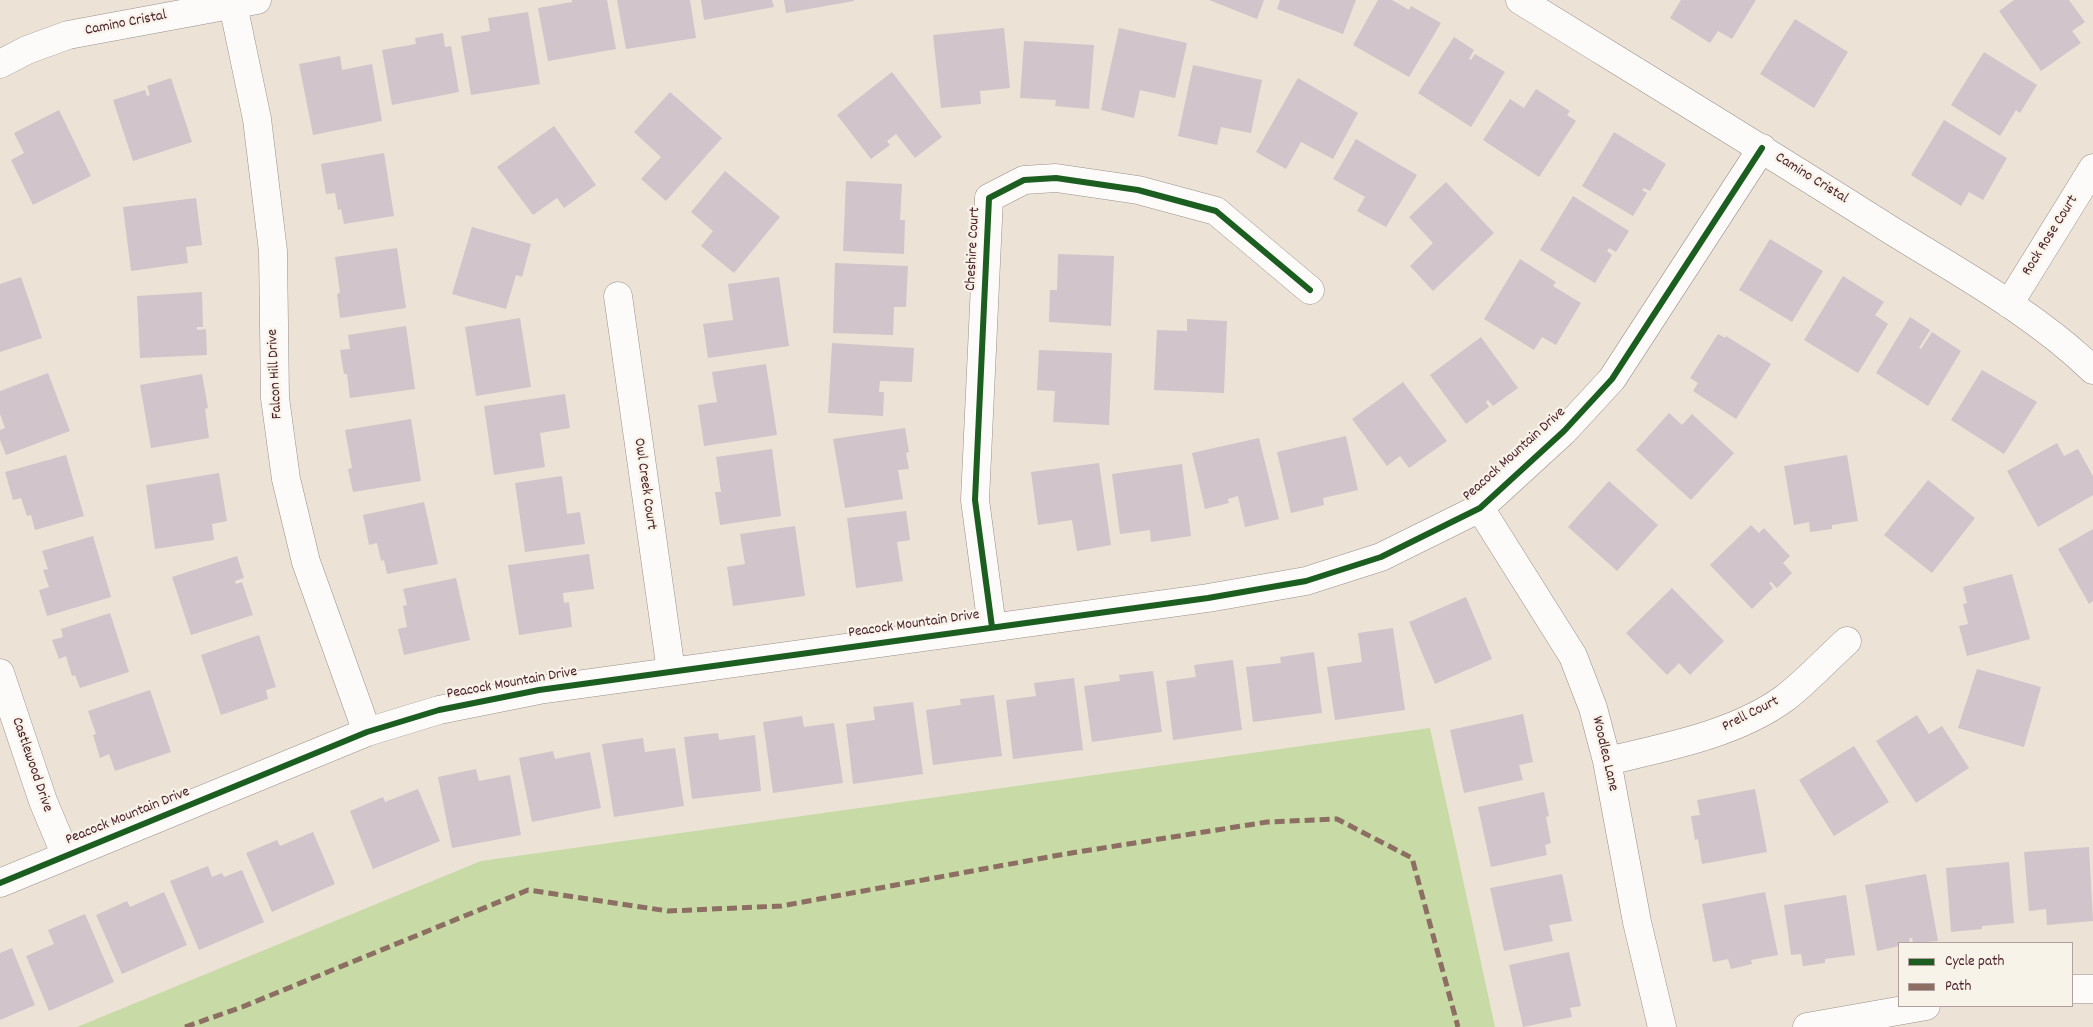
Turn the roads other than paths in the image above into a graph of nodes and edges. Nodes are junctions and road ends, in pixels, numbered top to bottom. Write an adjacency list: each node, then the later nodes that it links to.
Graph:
1 (1520, 0): 4 (street, Camino Cristal)
2 (239, 1): 3 (street, Camino Cristal); 15 (street, Falcon Hill Drive)
3 (0, 64)
4 (1762, 148): 8 (street, Camino Cristal); 10 (street, Peacock Mountain Drive)
5 (2093, 168): 8 (street, Rock Rose Court)
6 (1310, 290): 11 (street, Cheshire Court)
7 (618, 296): 13 (street, Owl Creek Court)
8 (2009, 304): 9 (street, Camino Cristal)
9 (2093, 370)
10 (1480, 508): 11 (street, Peacock Mountain Drive); 16 (street, Woodlea Lane)
11 (992, 627): 13 (street, Peacock Mountain Drive)
12 (1847, 641): 16 (street, Prell Court)
13 (671, 671): 15 (street, Peacock Mountain Drive)
14 (0, 673): 17 (street, Castlewood Drive)
15 (367, 732): 17 (street, Peacock Mountain Drive)
16 (1607, 762): 23 (street, Woodlea Lane)
17 (66, 856): 18 (street, Peacock Mountain Drive)
18 (0, 883)
19 (2073, 989): 20 (street)
20 (2093, 989)
21 (1923, 1007): 22 (street)
22 (1874, 1021): 24 (street)
23 (1662, 1027)
24 (1807, 1027)

